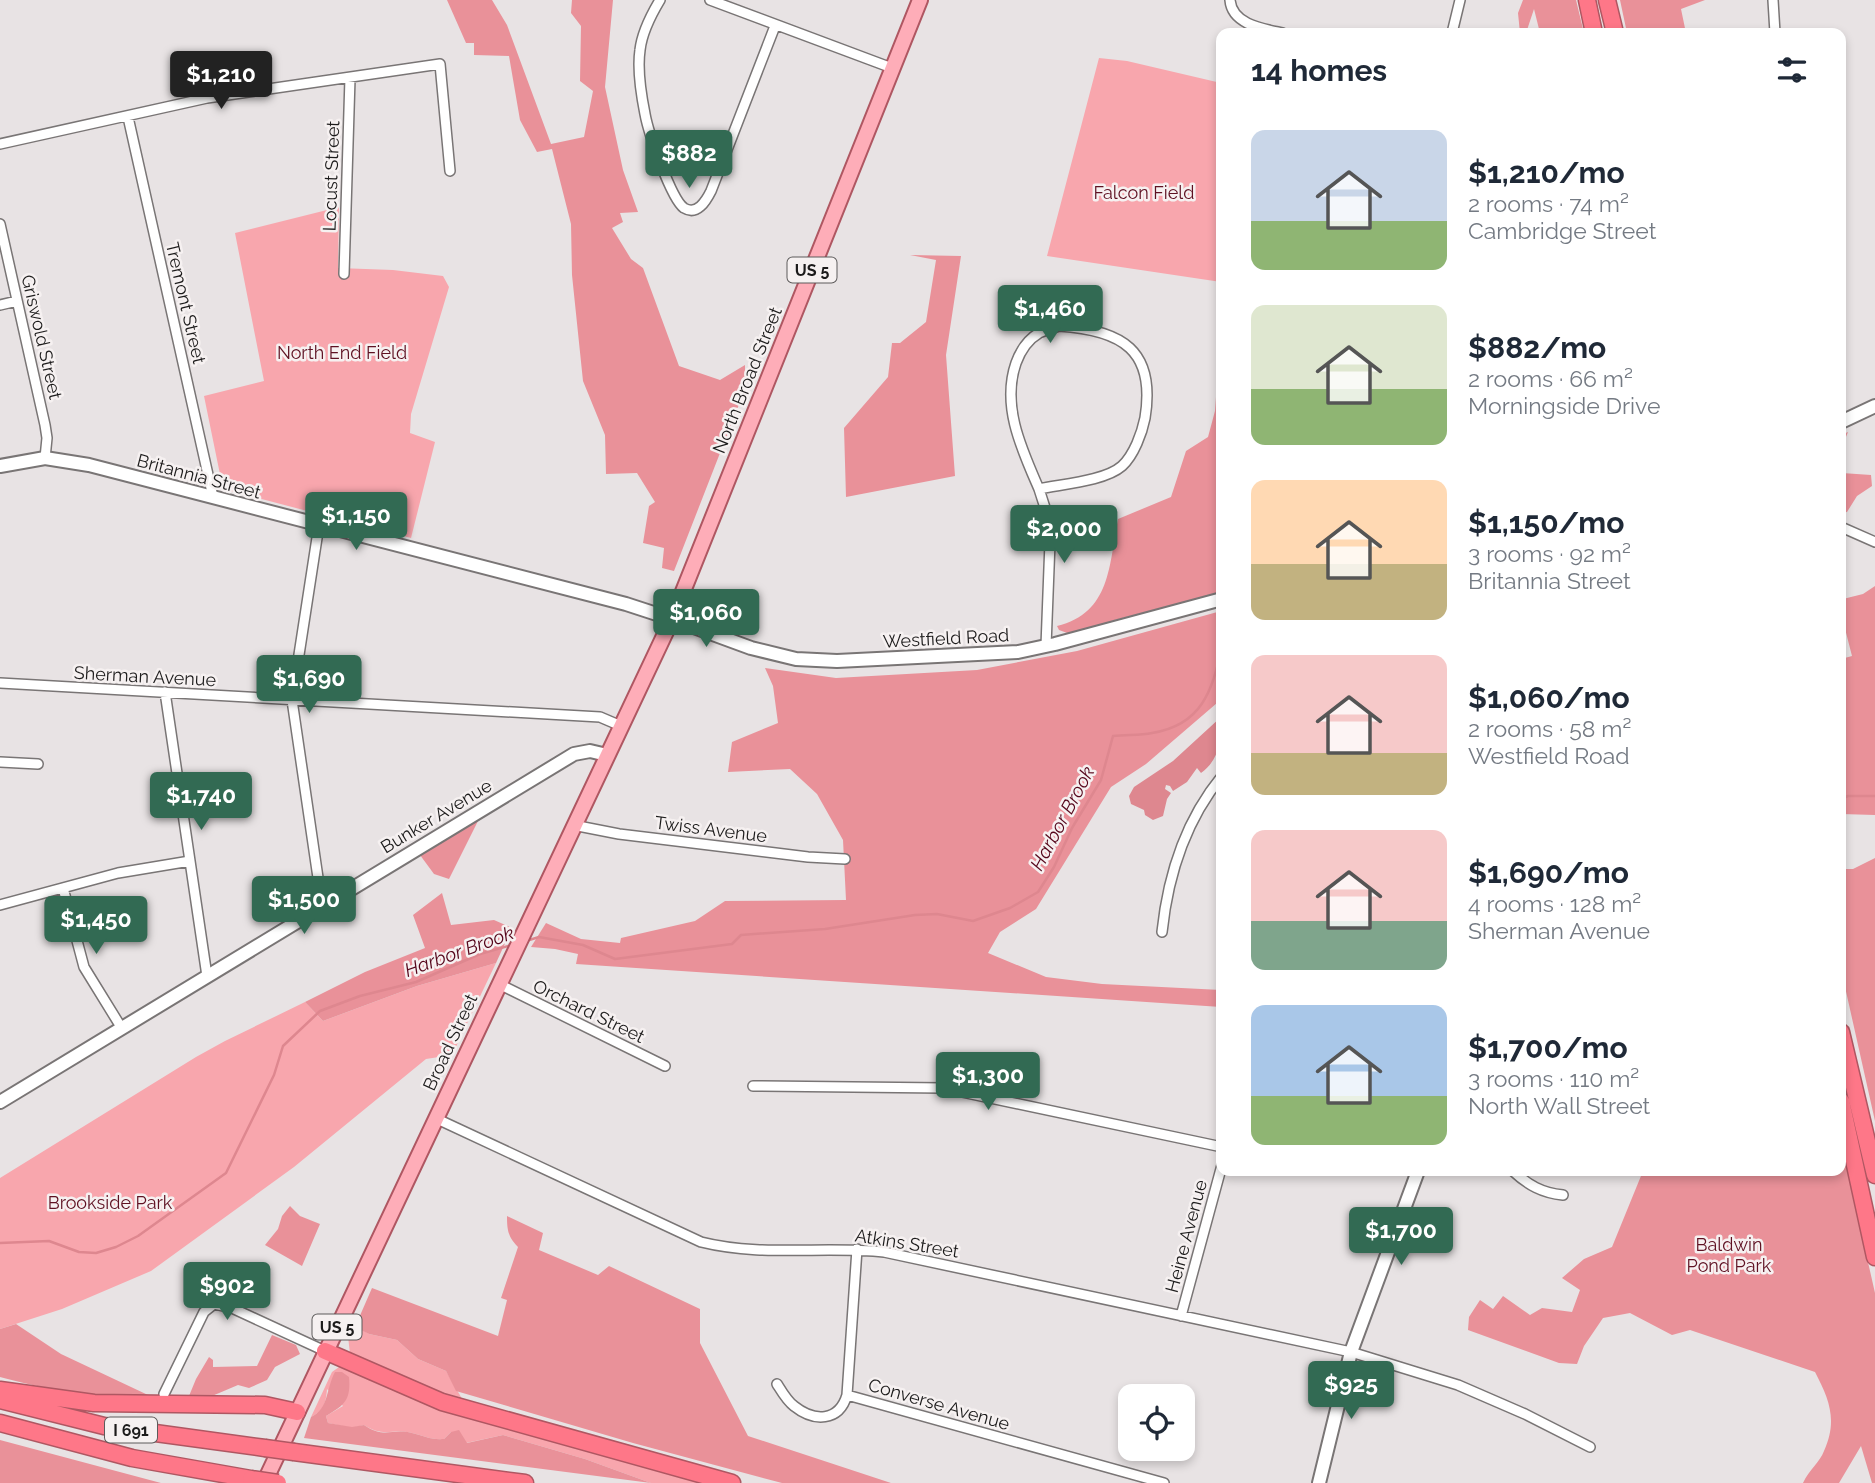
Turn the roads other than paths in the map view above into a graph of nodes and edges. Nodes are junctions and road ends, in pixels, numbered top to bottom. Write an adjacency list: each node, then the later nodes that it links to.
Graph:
1 (660, 0): 9 (street)
2 (710, 0): 9 (street)
3 (920, 0): 15 (main road, North Broad Street / US 5)
4 (1230, 0): 10 (street)
5 (1460, 0): 11 (street)
6 (1587, 0): 12 (highway)
7 (1607, 0): 13 (highway)
8 (1773, 0): 14 (street)
9 (775, 26): 15 (street)
10 (1260, 28)
11 (1453, 28)
12 (1593, 28)
13 (1614, 28)
14 (1775, 28)
15 (892, 68): 34 (main road, North Broad Street / US 5)
16 (350, 78): 17 (street); 19 (street); 21 (street, Locust Street)
17 (128, 117): 18 (street); 29 (street, Tremont Street)
18 (0, 145)
19 (450, 170)
20 (0, 225): 22 (street, Griswold Street)
21 (344, 274)
22 (18, 301): 23 (street); 26 (street, Griswold Street)
23 (0, 305)
24 (1875, 406): 25 (street)
25 (1846, 420)
26 (45, 458): 27 (street, Britannia Street); 29 (street, Britannia Street)
27 (0, 467)
28 (1040, 489): 28 (street); 35 (street)
29 (213, 497): 30 (street, Britannia Street)
30 (319, 525): 34 (street, Britannia Street); 38 (street)
31 (1846, 529): 32 (street)
32 (1875, 542)
33 (1216, 601): 35 (street, Westfield Road)
34 (673, 618): 35 (street, Westfield Road); 39 (main road, Broad Street / US 5)
35 (1046, 646)
36 (0, 683): 37 (street, Sherman Avenue)
37 (165, 692): 38 (street, Sherman Avenue); 46 (street)
38 (292, 700): 39 (street, Sherman Avenue); 49 (street)
39 (621, 726): 40 (main road, Broad Street / US 5)
40 (607, 755): 44 (main road, Broad Street / US 5); 49 (street, Bunker Avenue)
41 (0, 762): 42 (street)
42 (38, 764)
43 (1216, 784): 50 (street)
44 (573, 825): 45 (street, Twiss Avenue); 52 (main road, Broad Street / US 5)
45 (845, 859)
46 (190, 861): 47 (street); 51 (street)
47 (64, 888): 48 (street); 53 (street)
48 (0, 905)
49 (322, 905): 51 (street, Bunker Avenue)
50 (1161, 932)
51 (207, 976): 53 (street, Bunker Avenue)
52 (499, 984): 55 (street, Orchard Street); 58 (main road, Broad Street / US 5)
53 (121, 1027): 57 (street, Bunker Avenue)
54 (1846, 1053): 61 (highway)
55 (666, 1066)
56 (753, 1086): 60 (street)
57 (0, 1102)
58 (435, 1118): 66 (street, Atkins Street); 69 (main road, Broad Street / US 5)
59 (1846, 1124): 67 (highway)
60 (1216, 1146)
61 (1875, 1175)
62 (1219, 1176): 68 (street, Heine Avenue)
63 (1416, 1176): 70 (street)
64 (1518, 1176): 65 (street)
65 (1563, 1195)
66 (857, 1250): 68 (street, Atkins Street); 74 (street, Converse Avenue)
67 (1875, 1257)
68 (1181, 1316): 70 (street, Atkins Street)
69 (325, 1352): 73 (street); 76 (main road, Broad Street / US 5); 82 (highway)
70 (1351, 1352): 78 (street, Atkins Street); 84 (street)
71 (777, 1384): 74 (street)
72 (0, 1390): 76 (highway)
73 (164, 1394)
74 (846, 1395): 83 (street, Converse Avenue)
75 (0, 1399): 81 (highway, I 691, bridge)
76 (297, 1412): 79 (main road, Broad Street / US 5)
77 (0, 1423): 79 (highway, I 691)
78 (1590, 1447)
79 (257, 1481): 80 (highway, I 691, bridge)
80 (278, 1483)
81 (525, 1483)
82 (732, 1483)
83 (1164, 1483)
84 (1319, 1483)

